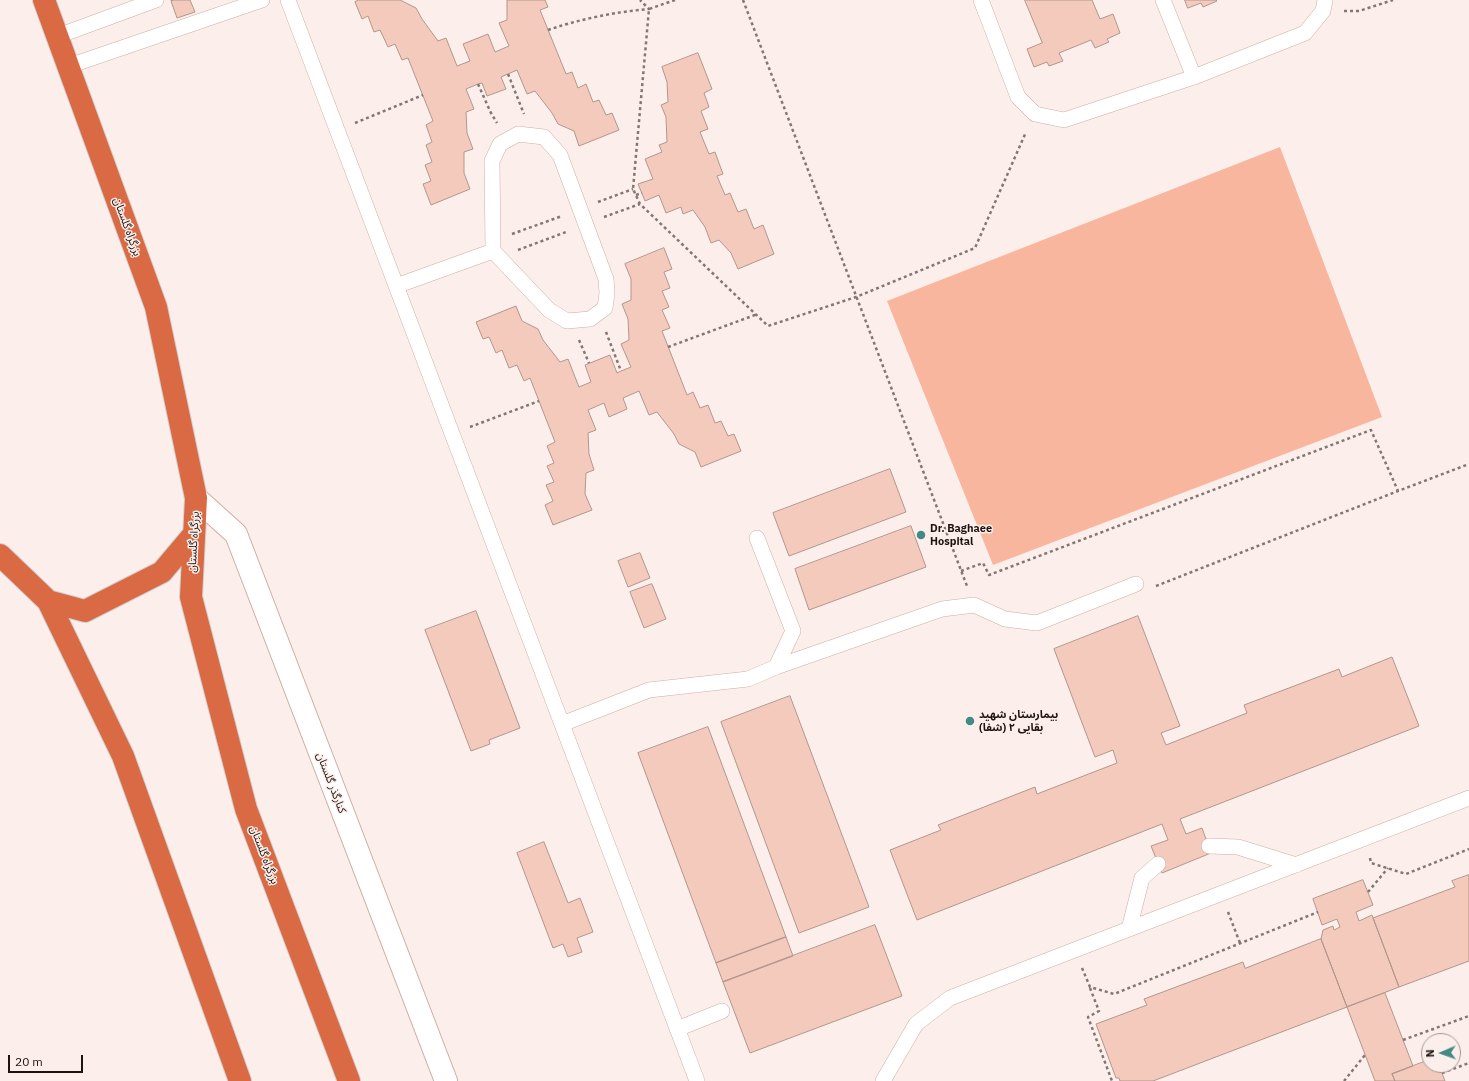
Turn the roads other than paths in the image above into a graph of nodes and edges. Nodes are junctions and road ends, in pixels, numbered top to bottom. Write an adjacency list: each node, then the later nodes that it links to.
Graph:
1 (44, 0): 8 (highway, بزرگراه گلستان)
2 (156, 0): 8 (lane)
3 (262, 0): 9 (lane)
4 (288, 0): 12 (lane)
5 (982, 0): 10 (lane)
6 (1163, 0): 10 (lane)
7 (1324, 5): 10 (lane)
8 (58, 36): 9 (highway, بزرگراه گلستان)
9 (69, 66): 13 (highway, بزرگراه گلستان)
10 (1194, 77)
11 (494, 251): 11 (lane); 12 (lane)
12 (396, 286): 20 (lane)
13 (196, 498): 14 (highway, بزرگراه گلستان); 30 (street, کنارگذر گلستان)
14 (194, 534): 18 (highway); 29 (highway, بزرگراه گلستان)
15 (757, 538): 19 (lane)
16 (0, 555): 18 (highway)
17 (1136, 584): 19 (lane)
18 (48, 601): 28 (highway)
19 (776, 667): 20 (lane)
20 (562, 724): 27 (lane)
21 (1469, 798): 24 (lane)
22 (1209, 846): 24 (lane)
23 (1158, 864): 25 (lane)
24 (1296, 865): 25 (lane)
25 (1129, 929): 32 (lane)
26 (722, 1011): 27 (lane)
27 (677, 1029): 31 (lane)
28 (240, 1081)
29 (349, 1081)
30 (446, 1081)
31 (697, 1081)
32 (883, 1081)

